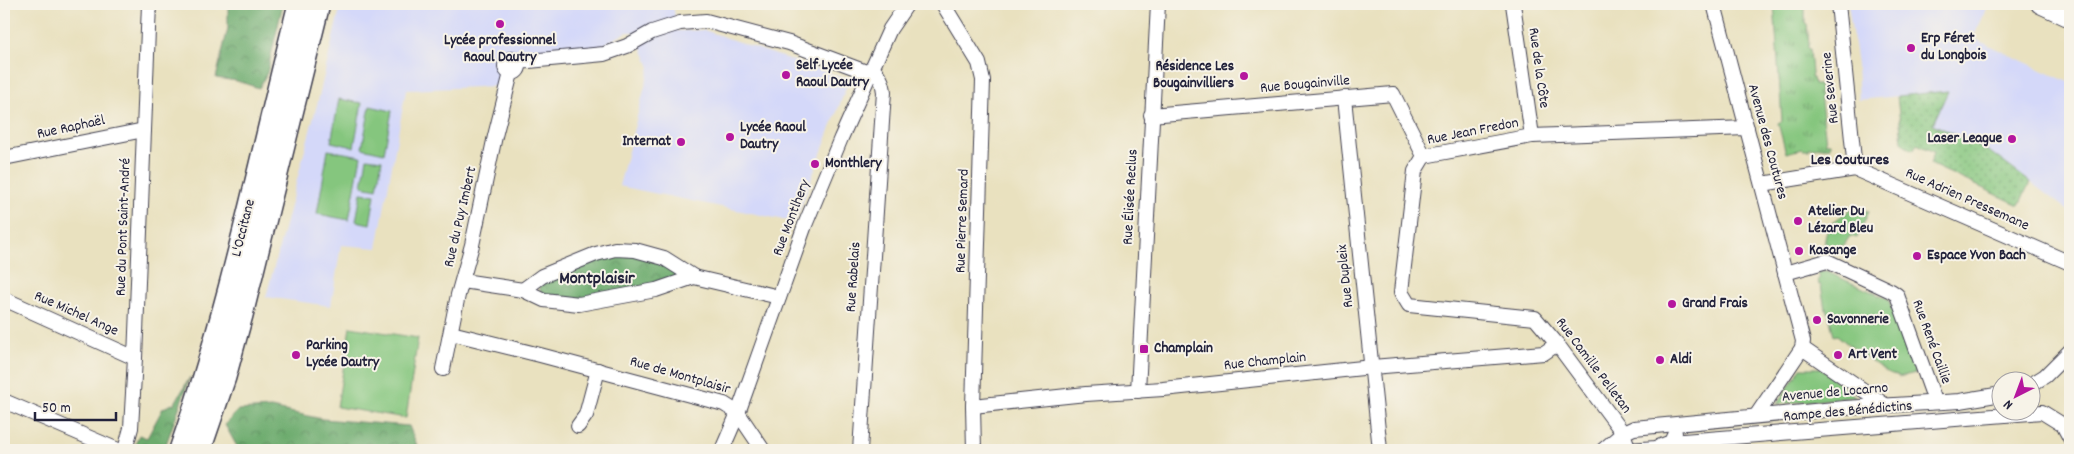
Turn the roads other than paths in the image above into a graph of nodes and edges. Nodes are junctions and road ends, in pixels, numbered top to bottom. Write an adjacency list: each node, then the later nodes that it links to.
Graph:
1 (149, 4): 20 (street, Rue du Pont Saint-André)
2 (293, 4): 13 (highway)
3 (299, 4): 13 (highway, L'Occitane)
4 (319, 4): 59 (highway, L'Occitane)
5 (907, 4): 14 (street, Rue Montlhery)
6 (943, 4): 48 (street, Rue Pierre Semard)
7 (1158, 4): 18 (street, Rue Élisée Reclus)
8 (1513, 4): 21 (street, Rue de la Côte)
9 (1714, 4): 19 (street, Avenue des Coutures)
10 (1838, 4): 24 (street, Rue Severine)
11 (2040, 4): 12 (main road)
12 (2070, 18)
13 (287, 52): 58 (highway, L'Occitane)
14 (870, 70): 16 (street, Rue Montlhery); 17 (street, Rue Rabelais); 29 (street, Rue du Puy Imbert)
15 (1344, 98): 18 (street, Rue Bougainville); 22 (street, Rue Bougainville); 39 (street, Rue Dupleix)
16 (857, 99): 17 (street); 31 (street, Rue Montlhery)
17 (882, 106): 62 (street, Rue Rabelais)
18 (1151, 115): 43 (street, Rue Élisée Reclus)
19 (1747, 128): 21 (street, Rue Jean Fredon); 25 (street, Avenue des Coutures)
20 (144, 130): 23 (street, Rue Raphaël); 38 (street, Rue du Pont Saint-André)
21 (1532, 136): 22 (street, Rue Jean Fredon)
22 (1424, 156): 33 (street, Rue Jean Fredon)
23 (4, 158)
24 (1855, 169): 25 (street); 26 (street, Rue Adrien Pressemane)
25 (1762, 184): 27 (street, Avenue des Coutures)
26 (2070, 262)
27 (1785, 273): 36 (street, Avenue des Coutures); 46 (street, Rue René Caillie)
28 (694, 277): 30 (street); 30 (street); 31 (street)
29 (463, 282): 30 (street); 34 (street, Rue du Puy Imbert)
30 (523, 290)
31 (779, 297): 49 (street, Rue Montlhery)
32 (4, 300): 38 (street, Rue Michel Ange)
33 (1535, 318): 35 (street, Rue Camille Pelletan)
34 (451, 333): 40 (street, Rue du Puy Imbert); 41 (street, Rue de Montplaisir)
35 (1558, 344): 39 (street, Rue Champlain); 53 (street, Rue Camille Pelletan)
36 (1802, 348): 47 (street); 50 (street)
37 (2070, 351): 42 (street)
38 (135, 358): 57 (street, Rue du Pont Saint-André)
39 (1372, 366): 43 (street, Rue Champlain); 64 (street, Rue Dupleix)
40 (443, 369)
41 (598, 370): 49 (street, Rue de Montplaisir); 52 (street)
42 (2042, 378)
43 (1138, 391): 48 (street, Rue Champlain)
44 (1992, 396): 46 (street, Avenue de Locarno)
45 (4, 401): 56 (street)
46 (1934, 401): 47 (street, Avenue de Locarno)
47 (1885, 405): 50 (street, Avenue de Locarno)
48 (974, 406): 63 (street, Rue Pierre Semard)
49 (738, 413): 60 (street, Rue Montlhery); 61 (street, Rue de Montplaisir)
50 (1756, 416): 51 (street, Avenue de Locarno)
51 (1671, 424): 53 (street, Avenue de Locarno); 55 (street)
52 (578, 426)
53 (1623, 433): 66 (street); 67 (street, Rue Camille Pelletan)
54 (2070, 438): 55 (street, Rampe des Bénédictins)
55 (1671, 442): 67 (street, Rampe des Bénédictins)
56 (118, 450)
57 (126, 450)
58 (180, 450)
59 (200, 450)
60 (722, 450)
61 (763, 450)
62 (860, 450)
63 (974, 450)
64 (1380, 450)
65 (1596, 450): 66 (street)
66 (1604, 450)
67 (1629, 450)

